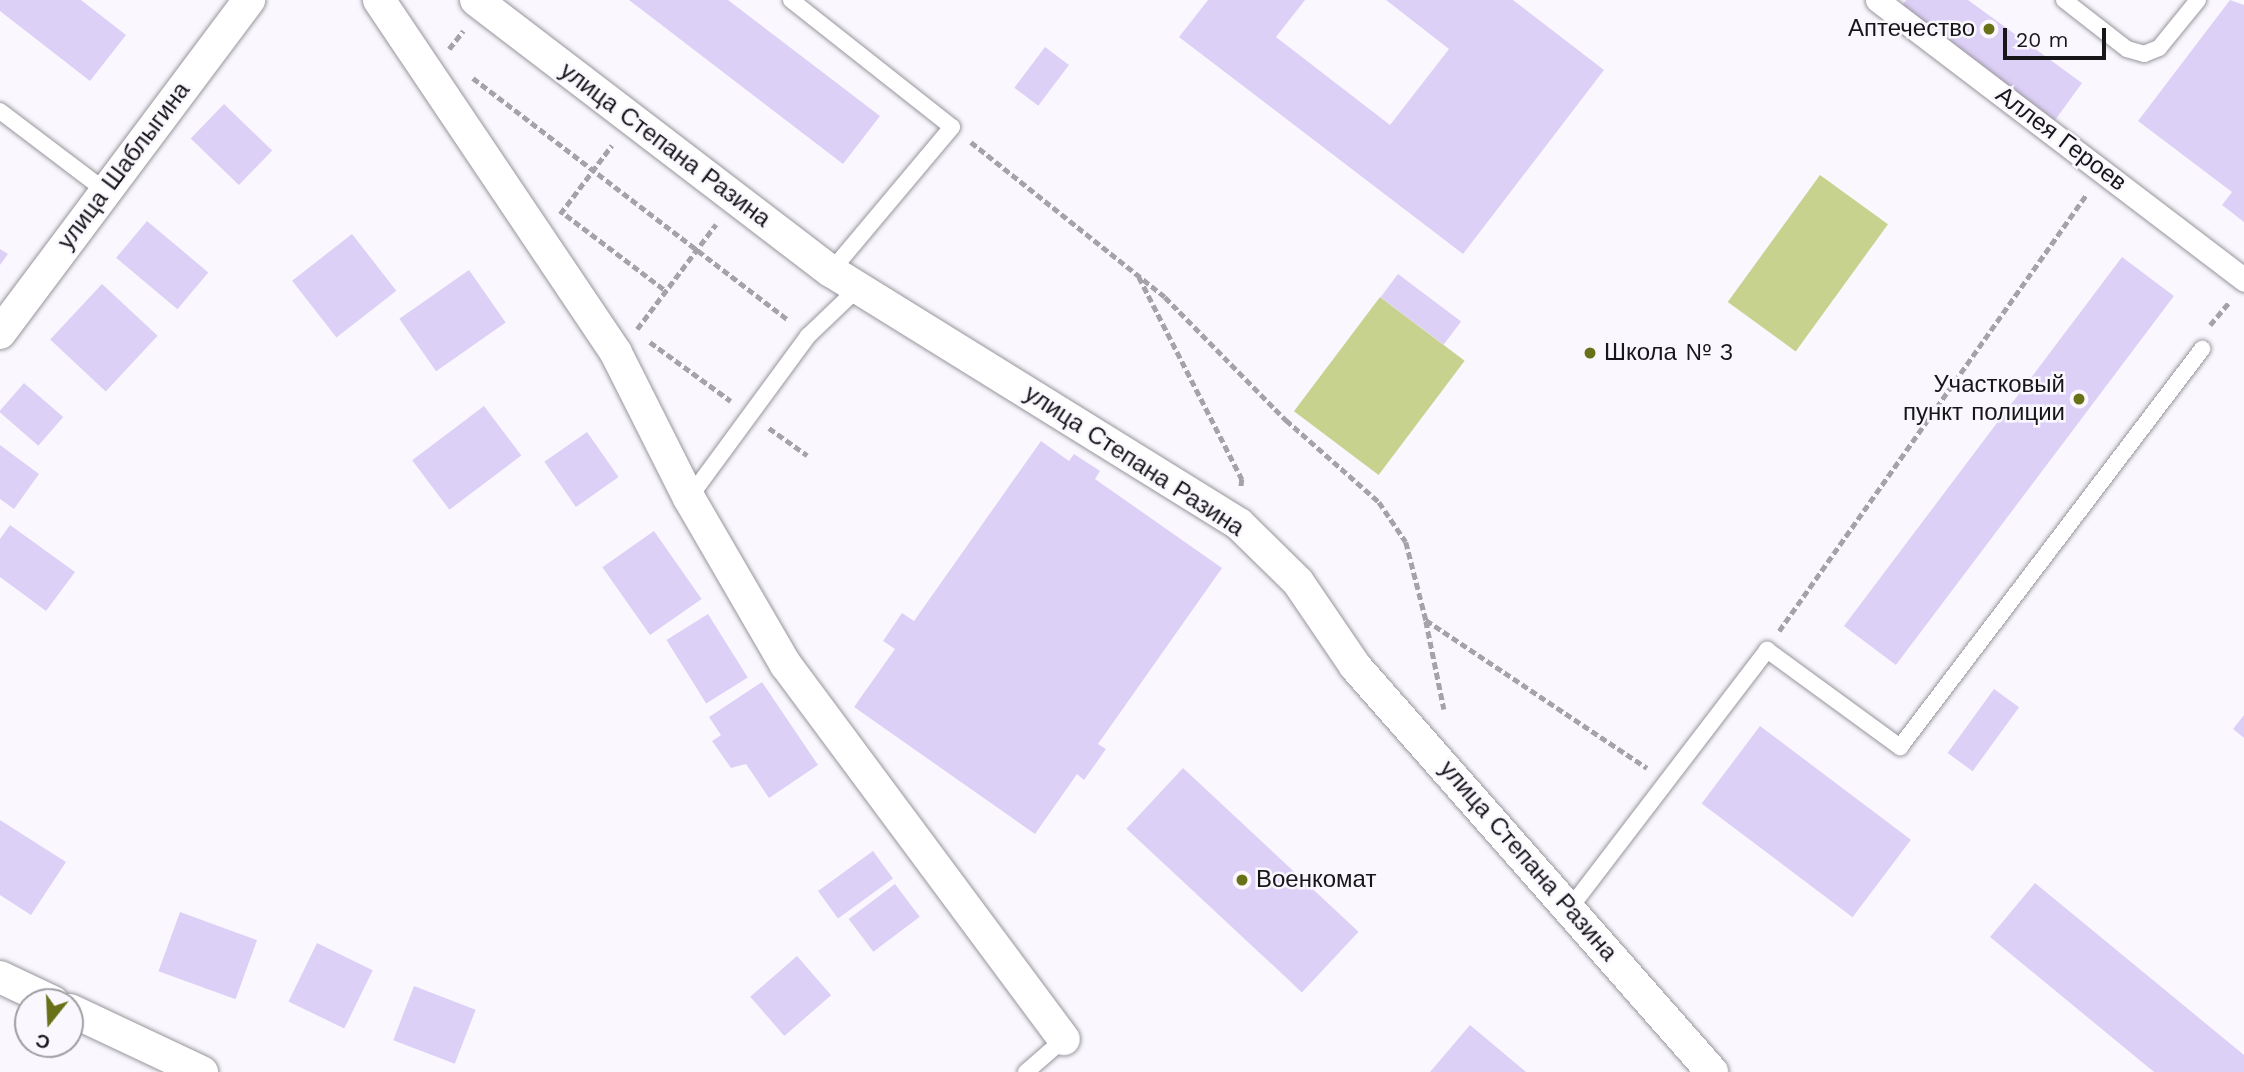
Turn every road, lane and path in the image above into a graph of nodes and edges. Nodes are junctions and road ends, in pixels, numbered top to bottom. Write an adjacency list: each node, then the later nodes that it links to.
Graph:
1 (249, 0): 15 (street, улица Шаблыгина)
2 (379, 0): 9 (street)
3 (792, 0): 12 (lane)
4 (1877, 0): 14 (street, Аллея Героев)
5 (2064, 0): 6 (lane)
6 (2198, 0)
7 (479, 3): 9 (path); 11 (street, улица Степана Разина)
8 (465, 72): 13 (path)
9 (428, 73): 19 (street)
10 (0, 111): 15 (lane)
11 (631, 119): 13 (path); 16 (street, улица Степана Разина)
12 (952, 127): 21 (lane); 22 (path)
13 (593, 170): 18 (path); 20 (path)
14 (2103, 171): 23 (street, Аллея Героев); 35 (path)
15 (104, 190): 26 (street, улица Шаблыгина)
16 (736, 199): 20 (path); 21 (street, улица Степана Разина)
17 (551, 204): 18 (path)
18 (562, 212): 19 (path); 25 (path)
19 (539, 240): 28 (street)
20 (697, 250): 25 (path); 27 (path)
21 (831, 271): 24 (street, улица Степана Разина)
22 (1138, 275): 33 (path); 34 (path)
23 (2240, 287): 29 (path)
24 (858, 288): 27 (lane); 33 (street, улица Степана Разина)
25 (666, 291): 28 (path)
26 (0, 333)
27 (808, 335): 30 (lane)
28 (625, 342): 30 (path); 32 (street)
29 (2202, 349): 35 (lane)
30 (751, 415): 31 (path); 32 (lane)
31 (807, 455)
32 (690, 498): 42 (street)
33 (1239, 524): 38 (street, улица Степана Разина)
34 (1426, 620): 36 (path); 37 (path)
35 (1767, 649): 37 (lane)
36 (1444, 709)
37 (1668, 782): 38 (lane)
38 (1570, 908): 45 (street, улица Степана Разина)
39 (0, 976): 40 (street)
40 (24, 988)
41 (84, 1017): 43 (street)
42 (1064, 1039): 44 (lane)
43 (202, 1072)
44 (1026, 1072)
45 (1712, 1072)

